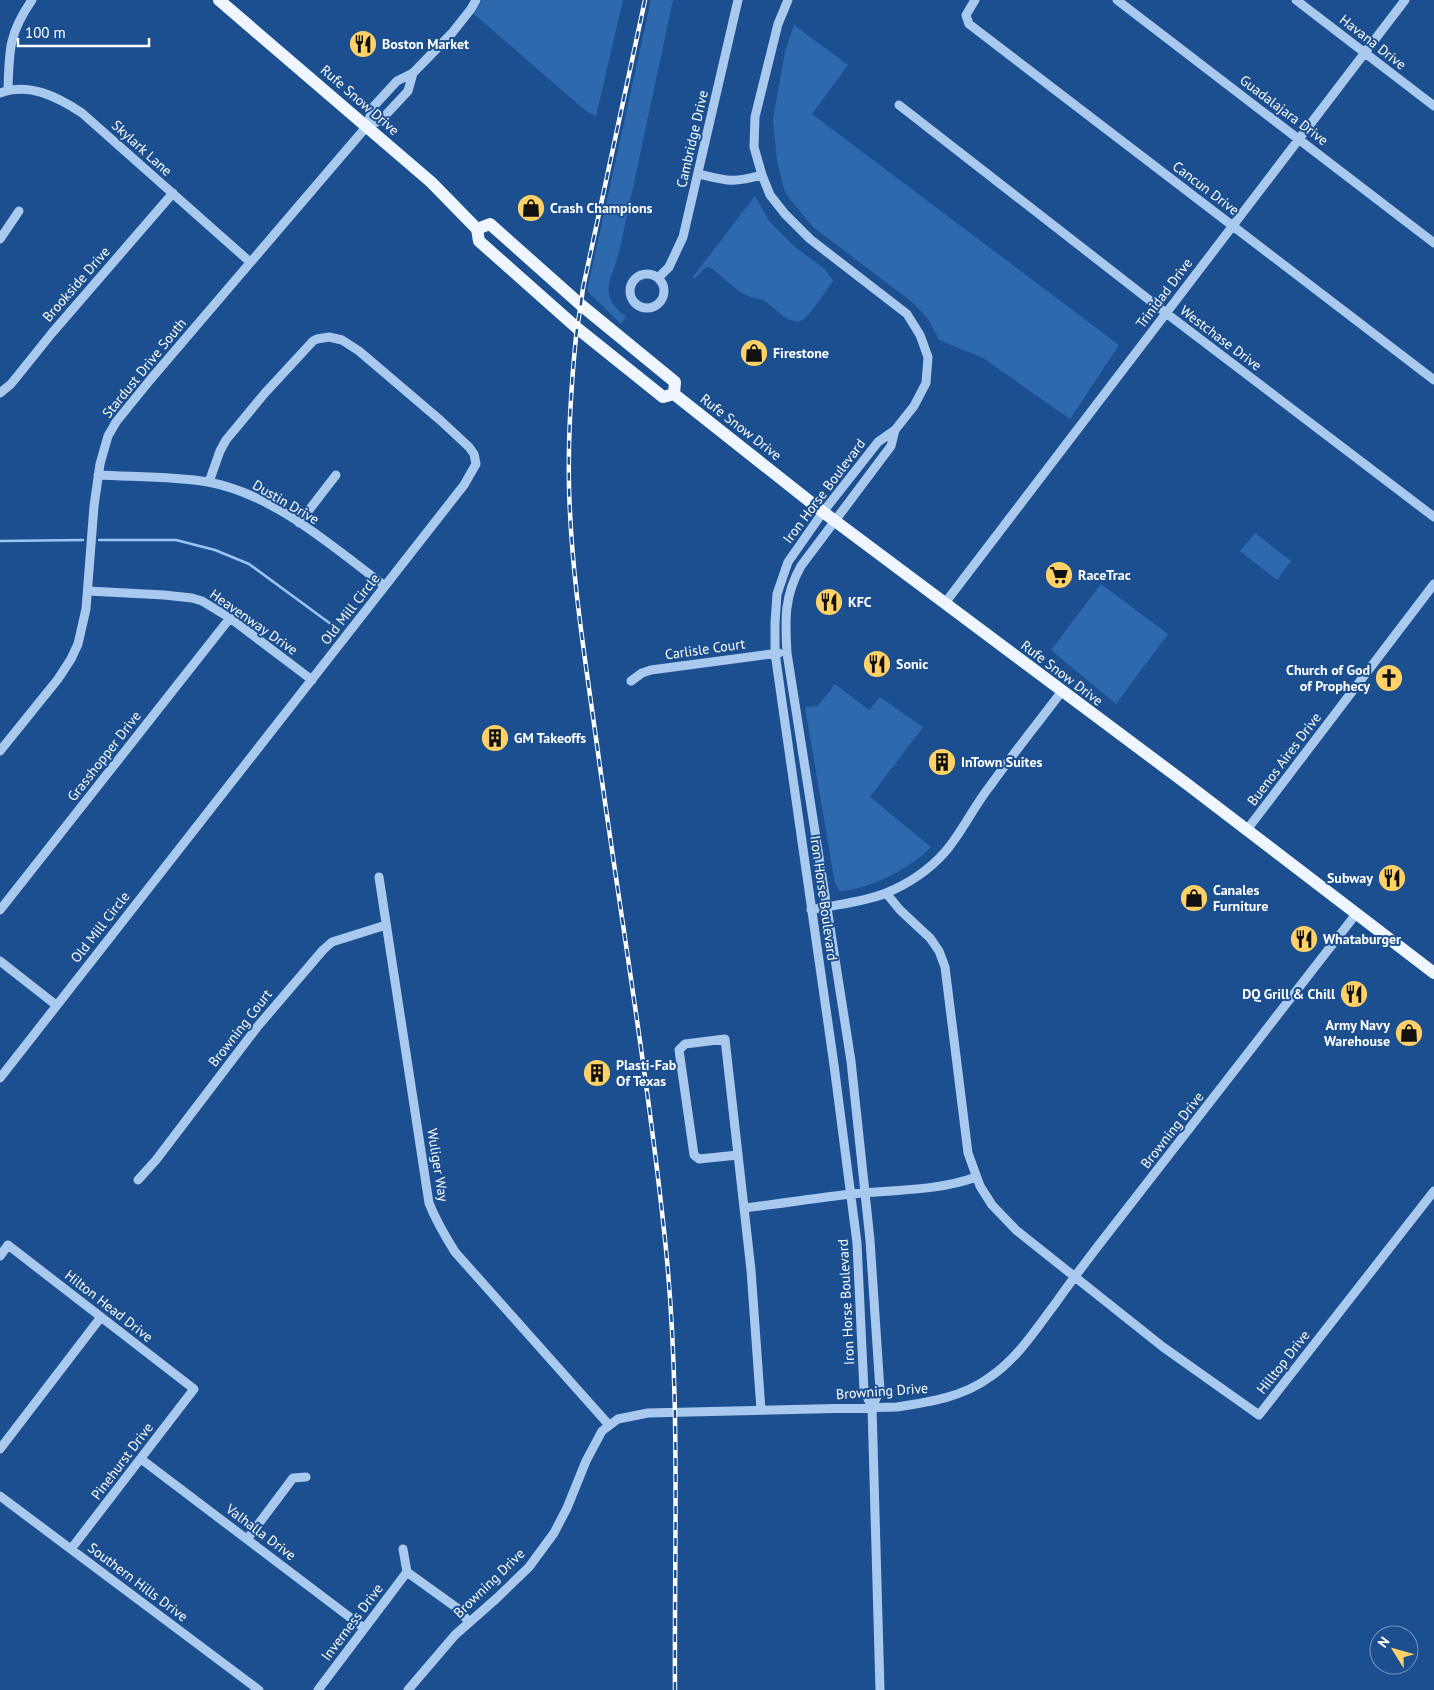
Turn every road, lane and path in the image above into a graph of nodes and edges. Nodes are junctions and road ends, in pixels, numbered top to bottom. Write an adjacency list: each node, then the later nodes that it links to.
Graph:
1 (32, 0): 12 (street)
2 (219, 0): 15 (main road, Rufe Snow Drive)
3 (476, 0): 11 (street)
4 (738, 0): 17 (street, Cambridge Drive)
5 (788, 0): 18 (street, Iron Horse Boulevard)
6 (975, 0): 21 (street, Cancun Drive)
7 (1117, 0): 16 (street, Guadalajara Drive)
8 (1296, 0): 10 (street, Havana Drive)
9 (1405, 0): 10 (street, Trinidad Drive)
10 (1365, 53): 14 (street, Havana Drive); 16 (street, Trinidad Drive)
11 (413, 73): 15 (street); 15 (street)
12 (4, 92): 19 (street, Skylark Lane)
13 (899, 105): 27 (street, Westchase Drive)
14 (1434, 106)
15 (367, 126): 22 (main road, Rufe Snow Drive); 25 (street, Stardust Drive South)
16 (1299, 139): 21 (street, Trinidad Drive); 24 (street, Guadalajara Drive)
17 (699, 174): 18 (street); 26 (street, Cambridge Drive)
18 (762, 174): 31 (street, Iron Horse Boulevard)
19 (173, 193): 25 (street, Skylark Lane); 29 (street, Brookside Drive)
20 (18, 211): 23 (street)
21 (1233, 226): 27 (street, Trinidad Drive); 28 (street, Cancun Drive)
22 (478, 229): 30 (main road, Rufe Snow Drive); 30 (main road, Rufe Snow Drive)
23 (0, 239)
24 (1434, 243)
25 (250, 262): 32 (street, Stardust Drive South)
26 (658, 278)
27 (1166, 314): 36 (street, Westchase Drive); 42 (street, Trinidad Drive)
28 (1434, 380)
29 (0, 393)
30 (674, 394): 35 (main road, Rufe Snow Drive)
31 (895, 430): 35 (street, Iron Horse Boulevard); 37 (street, Iron Horse Boulevard)
32 (98, 475): 34 (street, Dustin Drive); 41 (street, Stardust Drive South)
33 (336, 475): 38 (street)
34 (209, 482): 38 (street, Dustin Drive); 40 (street, Old Mill Circle)
35 (823, 512): 37 (main road, Rufe Snow Drive); 45 (street, Iron Horse Boulevard)
36 (1434, 517)
37 (834, 520): 42 (main road, Rufe Snow Drive); 44 (street, Iron Horse Boulevard)
38 (299, 523): 40 (street, Dustin Drive)
39 (1434, 584): 50 (street, Buenos Aires Drive)
40 (385, 586): 46 (street, Old Mill Circle)
41 (88, 591): 43 (street, Heavenway Drive); 49 (street, Stardust Drive South)
42 (945, 604): 48 (main road, Rufe Snow Drive)
43 (230, 618): 46 (street, Heavenway Drive); 54 (street, Grasshopper Drive)
44 (787, 653): 45 (street, Carlisle Court); 53 (street, Iron Horse Boulevard)
45 (775, 654): 47 (street, Carlisle Court); 55 (street, Iron Horse Boulevard)
46 (312, 680): 60 (street, Old Mill Circle)
47 (630, 681)
48 (1062, 691): 50 (main road, Rufe Snow Drive); 52 (street)
49 (0, 752)
50 (1246, 831): 56 (main road, Rufe Snow Drive)
51 (379, 877): 57 (street, Wuliger Way)
52 (886, 893): 53 (street); 63 (street)
53 (827, 906): 55 (street); 66 (street, Iron Horse Boulevard)
54 (0, 910)
55 (811, 910): 67 (street, Iron Horse Boulevard)
56 (1356, 914): 59 (main road, Rufe Snow Drive); 70 (street, Browning Drive)
57 (386, 924): 64 (street, Browning Court); 75 (street, Wuliger Way)
58 (0, 962): 60 (street)
59 (1434, 973)
60 (56, 1005): 61 (street, Old Mill Circle)
61 (0, 1078)
62 (738, 1155): 62 (street); 68 (street)
63 (976, 1177): 66 (street); 70 (street)
64 (138, 1180)
65 (1434, 1191): 70 (street, Hilltop Drive)
66 (865, 1193): 67 (street); 73 (street, Iron Horse Boulevard)
67 (851, 1194): 68 (street); 73 (street, Iron Horse Boulevard)
68 (744, 1208): 74 (street)
69 (0, 1256): 71 (street, Hilton Head Drive)
70 (1075, 1276): 73 (street, Browning Drive)
71 (101, 1317): 72 (street, Hilton Head Drive); 76 (street)
72 (194, 1389): 77 (street, Pinehurst Drive)
73 (872, 1407): 74 (street, Browning Drive); 89 (street, Iron Horse Boulevard)
74 (762, 1410): 75 (street, Browning Drive)
75 (609, 1425): 84 (street, Browning Drive)
76 (0, 1449)
77 (141, 1459): 80 (street, Valhalla Drive); 81 (street, Pinehurst Drive)
78 (306, 1477): 80 (street)
79 (0, 1496): 81 (street, Southern Hills Drive)
80 (248, 1538): 85 (street, Valhalla Drive)
81 (71, 1549): 86 (street, Southern Hills Drive)
82 (403, 1549): 83 (street)
83 (407, 1572): 84 (street); 85 (street, Inverness Drive)
84 (469, 1622): 88 (street, Browning Drive)
85 (364, 1628): 87 (street, Inverness Drive)
86 (259, 1690)
87 (318, 1690)
88 (408, 1690)
89 (880, 1690)

